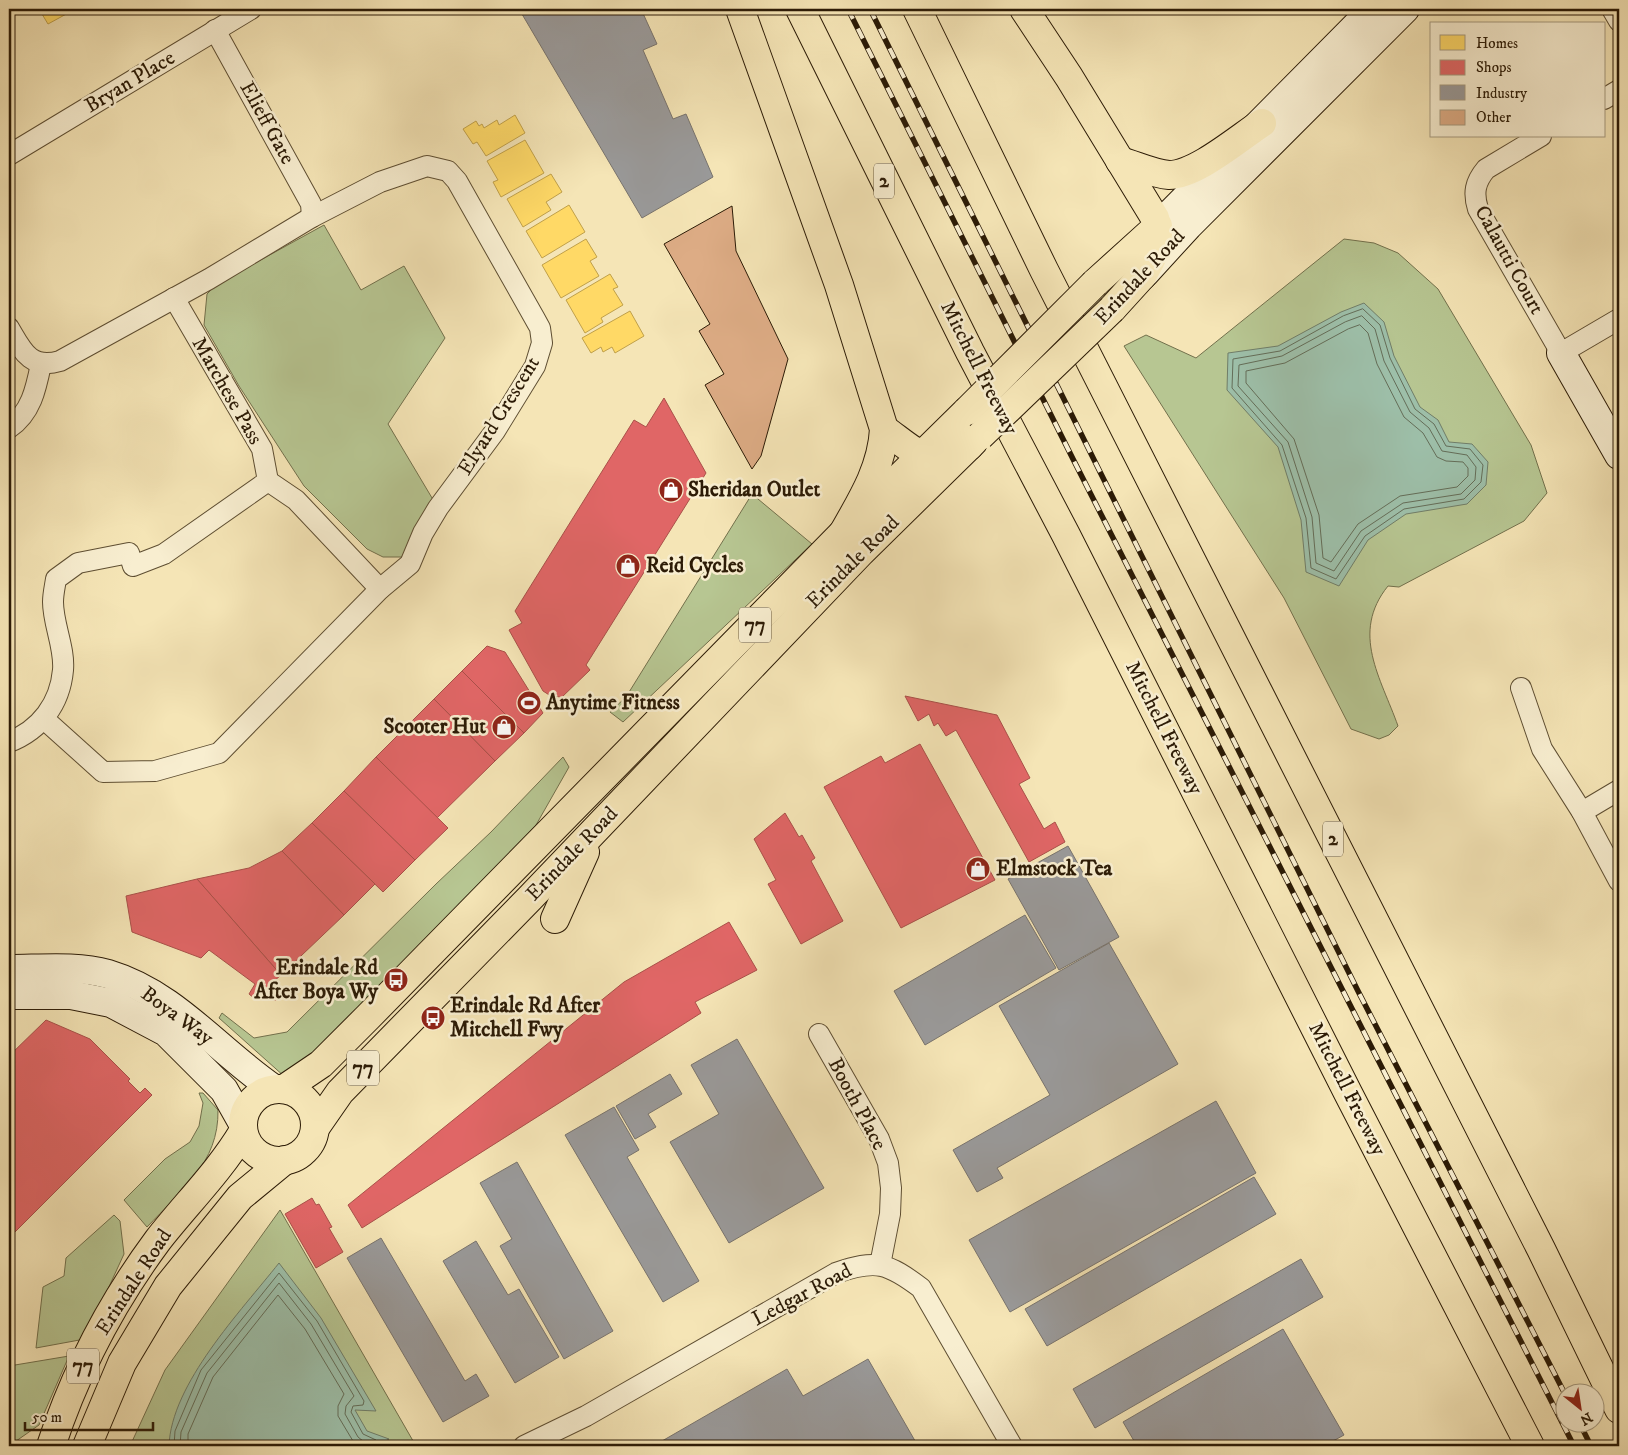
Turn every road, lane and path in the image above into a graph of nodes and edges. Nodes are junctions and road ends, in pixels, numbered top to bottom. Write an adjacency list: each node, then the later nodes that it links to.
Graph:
1 (251, 9): 10 (street, Bryan Place)
2 (740, 9): 26 (main road)
3 (800, 9): 56 (main road, Mitchell Freeway / 2)
4 (917, 9): 49 (main road, 2)
5 (1024, 9): 16 (main road)
6 (1373, 9): 13 (main road, Erindale Road / 77)
7 (1405, 9): 19 (main road, Erindale Road / 77)
8 (1612, 9): 9 (street)
9 (1619, 21)
10 (215, 30): 15 (street, Bryan Place); 17 (street, Elieff Gate)
11 (1619, 90): 12 (street)
12 (1606, 98)
13 (1262, 123): 16 (main road); 18 (main road, Erindale Road / 77)
14 (1538, 138): 23 (street, Calautti Court)
15 (9, 155)
16 (1120, 161): 18 (main road)
17 (312, 217): 20 (street, Elyard Crescent); 32 (street, Elyard Crescent)
18 (1158, 226): 19 (main road); 28 (main road, Erindale Road / 77, bridge)
19 (1142, 276): 27 (main road, Erindale Road / 77, bridge)
20 (174, 298): 24 (street, Elyard Crescent); 30 (street, Marchese Pass)
21 (1619, 319): 23 (street)
22 (9, 328): 24 (street)
23 (1561, 353): 29 (main road)
24 (41, 364): 25 (street)
25 (9, 428)
26 (884, 429): 28 (main road); 31 (main road)
27 (975, 441): 28 (main road); 38 (main road, Erindale Road / 77)
28 (921, 455): 31 (main road, Erindale Road / 77)
29 (1619, 455)
30 (268, 481): 32 (street); 34 (street)
31 (843, 534): 44 (main road, Erindale Road / 77)
32 (380, 589): 34 (street, Elyard Crescent)
33 (1522, 688): 37 (street)
34 (44, 719): 35 (street)
35 (9, 742)
36 (1619, 790): 37 (street)
37 (1582, 812): 39 (street)
38 (602, 822): 40 (main road); 46 (main road, Erindale Road / 77)
39 (1619, 882)
40 (555, 919)
41 (9, 969): 44 (main road, Boya Way)
42 (9, 995): 45 (main road)
43 (819, 1034): 48 (street, Booth Place)
44 (279, 1089): 45 (main road, Erindale Road / 77); 46 (main road)
45 (243, 1127): 47 (main road); 52 (main road, Erindale Road / 77)
46 (315, 1128): 47 (main road, Erindale Road / 77)
47 (286, 1160): 50 (main road, Erindale Road / 77)
48 (880, 1265): 51 (street, Ledgar Road); 55 (street, Ledgar Road)
49 (1619, 1409)
50 (101, 1411): 53 (main road, Erindale Road / 77); 54 (main road)
51 (535, 1444)
52 (51, 1445)
53 (87, 1446)
54 (104, 1446)
55 (1012, 1446)
56 (1530, 1446)

